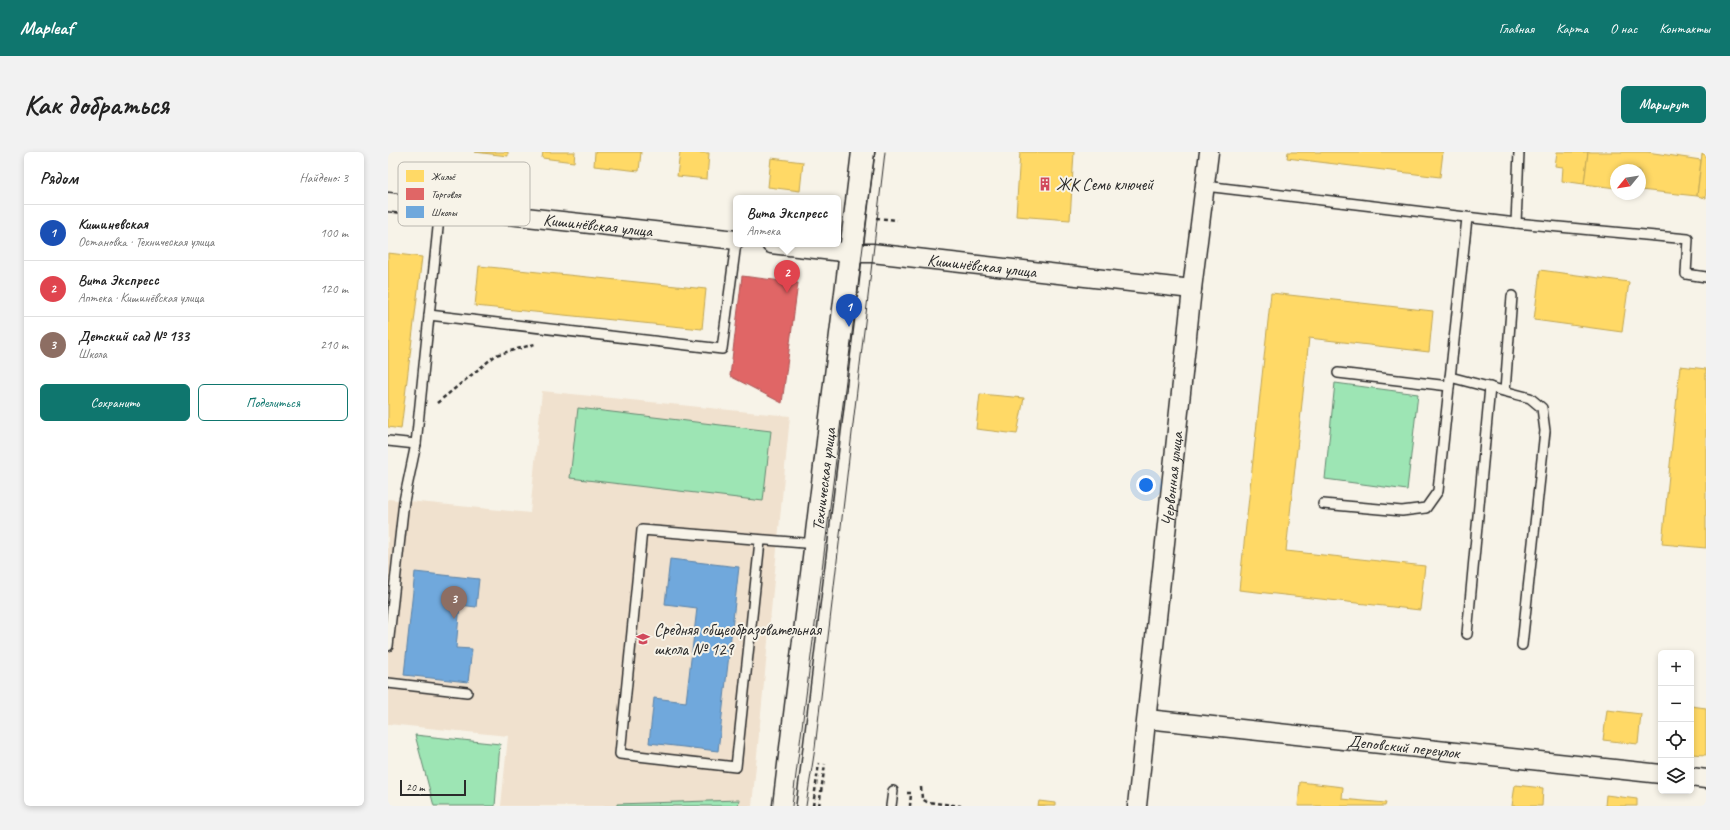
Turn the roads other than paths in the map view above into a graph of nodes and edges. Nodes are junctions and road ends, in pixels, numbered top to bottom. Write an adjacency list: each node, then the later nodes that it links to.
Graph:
1 (863, 152): 14 (street, Техническая улица)
2 (1208, 152): 4 (street, Червонная улица)
3 (1519, 152): 9 (lane)
4 (1205, 186): 8 (lane); 16 (street, Червонная улица)
5 (388, 202): 6 (street, Кишинёвская улица)
6 (398, 203)
7 (530, 218): 11 (street, Кишинёвская улица)
8 (1467, 218): 9 (lane); 20 (lane)
9 (1516, 223): 15 (lane)
10 (438, 226): 18 (lane)
11 (733, 242)
12 (735, 247): 18 (lane)
13 (798, 247): 14 (street, Кишинёвская улица)
14 (851, 253): 16 (street, Кишинёвская улица); 27 (street, Техническая улица)
15 (1706, 277)
16 (1192, 289): 33 (street, Червонная улица)
17 (1512, 296): 22 (lane)
18 (429, 315): 24 (lane)
19 (1338, 373): 20 (lane)
20 (1450, 382): 21 (lane); 25 (lane)
21 (1490, 387): 22 (lane); 28 (lane)
22 (1505, 391): 29 (lane)
23 (388, 441): 24 (lane)
24 (416, 444): 30 (lane)
25 (1323, 504)
26 (760, 541): 26 (lane); 27 (lane)
27 (816, 544): 38 (street, Техническая улица)
28 (1467, 634)
29 (1522, 645)
30 (388, 646)
31 (388, 683): 32 (lane)
32 (467, 692)
33 (1146, 719): 34 (street, Деповский переулок); 40 (street, Червонная улица)
34 (1658, 774)
35 (1694, 777): 36 (street)
36 (1706, 779)
37 (893, 791): 39 (lane)
38 (784, 806)
39 (891, 806)
40 (1136, 806)

